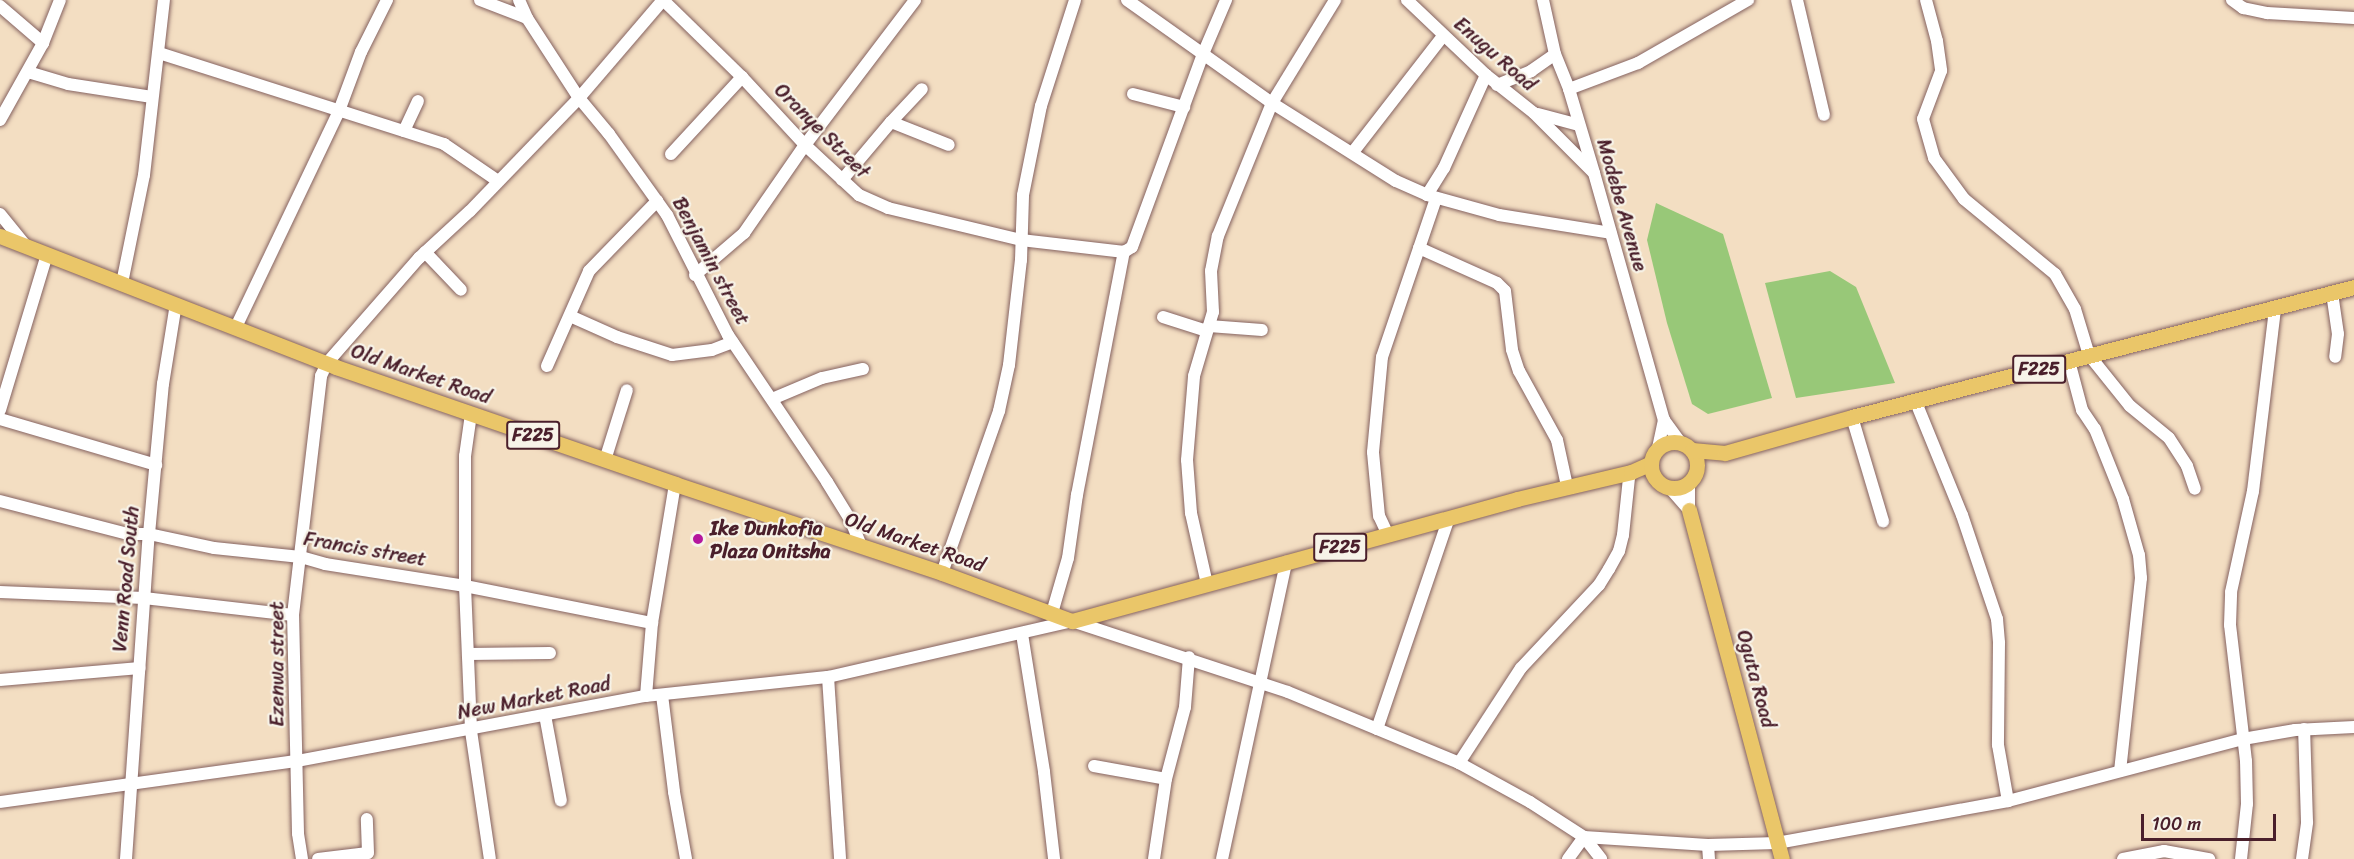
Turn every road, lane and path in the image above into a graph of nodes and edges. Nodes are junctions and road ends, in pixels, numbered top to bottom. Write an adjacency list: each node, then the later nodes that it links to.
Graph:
1 (60, 0): 23 (street)
2 (164, 0): 24 (street)
3 (387, 0): 39 (street)
4 (480, 0): 20 (street)
5 (519, 0): 20 (street, Benjamin street)
6 (663, 0): 29 (street, Oranye Street); 35 (street)
7 (915, 0): 46 (street)
8 (1075, 0): 58 (street)
9 (1127, 0): 25 (street)
10 (1226, 0): 25 (street)
11 (1335, 0): 37 (street)
12 (1407, 0): 22 (street, Enugu Road)
13 (1543, 0): 26 (street, Modebe Avenue)
14 (1748, 0): 18 (street)
15 (1797, 0): 41 (street)
16 (1926, 0): 77 (street)
17 (2232, 0): 21 (street)
18 (1732, 4): 32 (street)
19 (0, 6): 23 (street)
20 (528, 18): 35 (street, Benjamin street)
21 (2354, 18)
22 (1443, 36): 28 (street, Enugu Road); 48 (street)
23 (43, 43): 27 (street)
24 (159, 53): 34 (street); 39 (street)
25 (1203, 54): 37 (street); 38 (street)
26 (1555, 54): 30 (street); 32 (street, Modebe Avenue)
27 (27, 72): 34 (street); 42 (street)
28 (1486, 75): 30 (street, Enugu Road); 53 (street)
29 (742, 77): 46 (street, Oranye Street); 49 (street)
30 (1497, 85): 40 (street, Enugu Road)
31 (922, 89): 43 (street)
32 (1569, 89): 44 (street, Modebe Avenue)
33 (1133, 94): 38 (street)
34 (152, 97): 65 (street)
35 (579, 98): 52 (street); 54 (street, Benjamin street)
36 (418, 101): 45 (street)
37 (1272, 104): 48 (street); 74 (street)
38 (1184, 107): 62 (street)
39 (339, 111): 45 (street); 73 (street)
40 (1534, 112): 44 (street); 50 (street)
41 (1824, 115)
42 (0, 120)
43 (891, 122): 47 (street); 51 (street)
44 (1579, 125): 50 (street, Modebe Avenue)
45 (404, 132): 52 (street)
46 (805, 145): 51 (street, Oranye Street); 64 (street)
47 (949, 145)
48 (1353, 152): 53 (street)
49 (671, 154)
50 (1594, 172): 56 (street, Modebe Avenue)
51 (842, 180): 58 (street, Oranye Street)
52 (498, 181): 61 (street)
53 (1431, 197): 56 (street); 60 (street)
54 (657, 201): 64 (street, Benjamin street); 71 (street)
55 (0, 214): 59 (street)
56 (1611, 233): 90 (street, Modebe Avenue)
57 (0, 236): 59 (main road, Old Market Road / F225)
58 (1021, 240): 62 (street, Oranye Street); 113 (street)
59 (25, 245): 63 (main road, Old Market Road / F225)
60 (1419, 248): 102 (street); 109 (street)
61 (425, 252): 67 (street); 80 (street)
62 (1124, 252): 118 (street)
63 (47, 254): 65 (main road, Old Market Road / F225); 86 (street)
64 (695, 275): 76 (street, Benjamin street)
65 (122, 283): 69 (main road, Old Market Road / F225)
66 (2354, 287): 68 (main road, F225)
67 (461, 290)
68 (2332, 293): 70 (main road, F225); 78 (street)
69 (176, 304): 73 (main road, Old Market Road / F225); 96 (street, Venn Road South)
70 (2275, 308): 77 (main road, F225); 137 (street)
71 (570, 316): 76 (street); 81 (street)
72 (1163, 317): 74 (street)
73 (236, 327): 80 (main road, Old Market Road / F225)
74 (1208, 329): 75 (street); 114 (street)
75 (1262, 330)
76 (733, 342): 84 (street, Benjamin street)
77 (2089, 355): 79 (main road, F225); 103 (street)
78 (2335, 357)
79 (2069, 361): 85 (main road, F225); 141 (street)
80 (327, 363): 87 (main road, Old Market Road / F225); 111 (street, Ezenwa street)
81 (548, 366)
82 (862, 369): 84 (street)
83 (627, 390): 94 (street)
84 (772, 399): 110 (street, Benjamin street)
85 (1915, 400): 88 (main road, F225); 145 (street)
86 (0, 411)
87 (471, 414): 94 (main road, Old Market Road / F225); 115 (street)
88 (1852, 417): 93 (main road, F225); 107 (street)
89 (0, 418): 96 (street)
90 (1664, 420): 91 (street); 92 (street)
91 (1686, 446): 92 (main road, F225); 93 (main road, F225); 98 (main road)
92 (1658, 448): 95 (main road)
93 (1725, 453): 98 (main road, F225)
94 (605, 460): 100 (main road, Old Market Road / F225)
95 (1651, 464): 97 (main road, F225); 101 (main road)
96 (156, 465): 108 (street, Venn Road South)
97 (1609, 476): 99 (main road, F225); 102 (main road, F225)
98 (1693, 477): 101 (main road, F225); 105 (street)
99 (1629, 478): 101 (main road, F225); 139 (street)
100 (675, 484): 110 (main road, Old Market Road / F225); 121 (street)
101 (1663, 484): 105 (street)
102 (1567, 486): 106 (main road, F225)
103 (2195, 489)
104 (0, 501): 108 (street, Francis street)
105 (1689, 510): 149 (main road, Oguta Road)
106 (1449, 518): 109 (main road, F225); 134 (street)
107 (1883, 521)
108 (149, 534): 111 (street, Francis street); 117 (street, Venn Road South)
109 (1388, 535): 112 (main road, F225)
110 (861, 546): 113 (main road, Old Market Road / F225)
111 (302, 557): 115 (street, Francis street); 119 (street, Ezenwa street)
112 (1286, 562): 114 (main road, F225); 129 (street)
113 (942, 573): 118 (main road, Old Market Road / F225)
114 (1207, 584): 120 (main road, F225)
115 (465, 586): 121 (street, Francis street); 124 (street)
116 (0, 592): 117 (street)
117 (144, 598): 119 (street); 126 (street, Venn Road South)
118 (1052, 613): 120 (main road, Old Market Road / F225)
119 (293, 615): 138 (street, Ezenwa street)
120 (1072, 621): 122 (street, New Market Road); 125 (street)
121 (652, 623): 131 (street)
122 (1022, 634): 127 (street, New Market Road); 157 (street)
123 (550, 653): 124 (street)
124 (468, 654): 136 (street)
125 (1189, 657): 129 (street); 142 (street)
126 (138, 668): 128 (street); 143 (street, Venn Road South)
127 (828, 677): 130 (street, New Market Road); 156 (street)
128 (0, 680)
129 (1259, 682): 134 (street); 159 (street)
130 (662, 695): 131 (street, New Market Road); 155 (street)
131 (646, 696): 132 (street, New Market Road)
132 (545, 715): 136 (street, New Market Road); 144 (street)
133 (2354, 727): 135 (street)
134 (1377, 729): 139 (street)
135 (2304, 729): 137 (street); 167 (street)
136 (471, 731): 138 (street, New Market Road); 154 (street)
137 (2243, 739): 141 (street); 166 (street)
138 (297, 761): 143 (street, New Market Road); 152 (street, Ezenwa street)
139 (1459, 763): 148 (street)
140 (1094, 766): 142 (street)
141 (2120, 771): 145 (street)
142 (1166, 779): 158 (street)
143 (131, 784): 146 (street, New Market Road); 151 (street, Venn Road South)
144 (561, 801)
145 (2008, 801): 149 (street)
146 (0, 802)
147 (367, 819): 153 (street)
148 (1584, 837): 150 (street); 160 (street); 161 (street)
149 (1777, 843): 150 (street); 163 (main road, Oguta Road)
150 (1708, 845): 162 (street)
151 (126, 859)
152 (302, 859)
153 (318, 859)
154 (490, 859)
155 (686, 859)
156 (840, 859)
157 (1054, 859)
158 (1154, 859)
159 (1222, 859)
160 (1568, 859)
161 (1601, 859)
162 (1709, 859)
163 (1782, 859)
164 (2123, 859): 165 (street)
165 (2210, 859)
166 (2241, 859)
167 (2302, 859)

